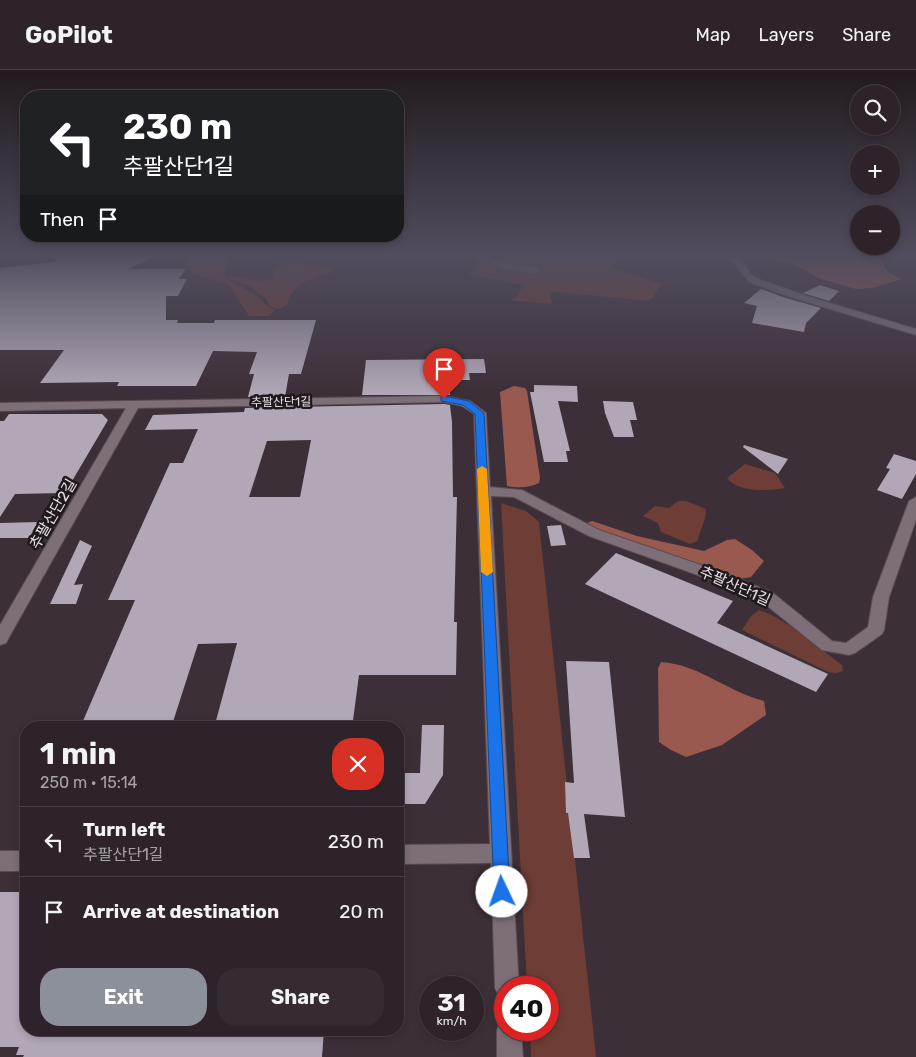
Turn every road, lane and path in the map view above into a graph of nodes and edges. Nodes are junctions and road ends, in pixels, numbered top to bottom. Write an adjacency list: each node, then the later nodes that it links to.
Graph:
1 (817, 302): 2 (street)
2 (916, 332)
3 (134, 405): 4 (street, 추팔산단1길); 5 (street, 추팔산단1길); 7 (street, 추팔산단2길)
4 (0, 407)
5 (483, 490): 6 (street, 추팔산단1길); 8 (street, 추팔산단1길)
6 (916, 501)
7 (0, 639)
8 (500, 853): 9 (street); 12 (street, 추팔산단1길)
9 (404, 855)
10 (0, 861): 11 (street)
11 (20, 861)
12 (506, 976)
13 (509, 1041): 14 (street)
14 (510, 1057)

